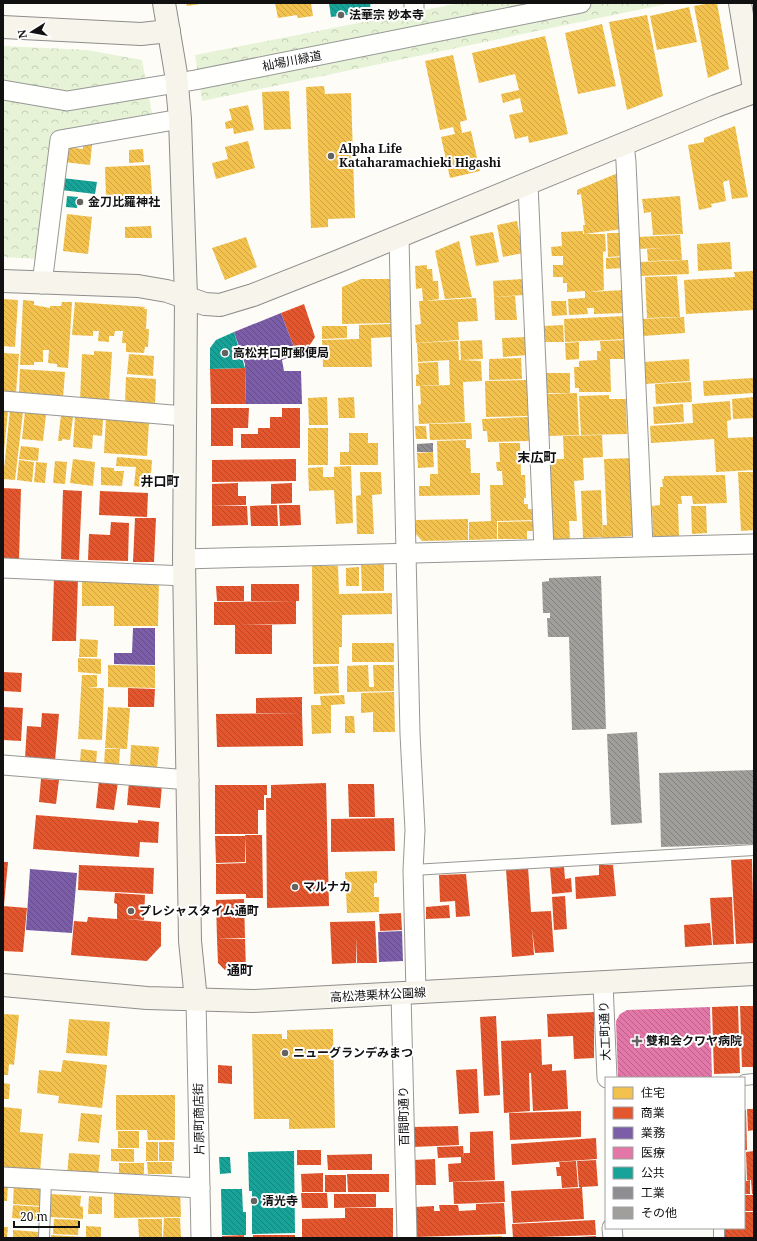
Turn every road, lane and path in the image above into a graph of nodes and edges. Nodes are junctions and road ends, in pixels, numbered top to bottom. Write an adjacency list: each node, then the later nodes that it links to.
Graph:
1 (164, 3): 5 (street)
2 (581, 3): 7 (street, 杣場川緑道)
3 (740, 3): 6 (street)
4 (3, 26): 5 (street)
5 (169, 31): 9 (street)
6 (754, 89)
7 (3, 90)
8 (754, 92): 10 (street)
9 (180, 119): 14 (street); 15 (street)
10 (624, 144): 11 (street); 19 (street)
11 (528, 184): 12 (street); 20 (street)
12 (399, 236): 15 (street); 21 (street, 百間町通り)
13 (3, 281): 14 (street)
14 (42, 284): 15 (street)
15 (186, 297): 17 (street)
16 (3, 401): 17 (street)
17 (184, 416): 22 (street)
18 (754, 544): 19 (street)
19 (643, 546): 20 (street)
20 (544, 549): 21 (street)
21 (406, 552): 22 (street); 27 (street, 百間町通り)
22 (184, 567): 23 (street); 25 (street)
23 (3, 568)
24 (3, 765): 25 (street)
25 (189, 780): 32 (street)
26 (754, 850): 27 (lane)
27 (413, 870): 31 (street, 百間町通り)
28 (754, 974): 29 (street, 高松港栗林公園線)
29 (603, 983): 31 (street, 高松港栗林公園線); 33 (street, 大工町通り)
30 (3, 986): 32 (street, 高松港栗林公園線)
31 (408, 993): 32 (street, 高松港栗林公園線); 39 (street, 百間町通り)
32 (196, 1000): 36 (street, 片原町商店街)
33 (607, 1077)
34 (3, 1177): 35 (street)
35 (46, 1180): 36 (street); 37 (lane)
36 (200, 1188): 38 (street, 片原町商店街)
37 (44, 1238)
38 (201, 1238)
39 (407, 1238)

